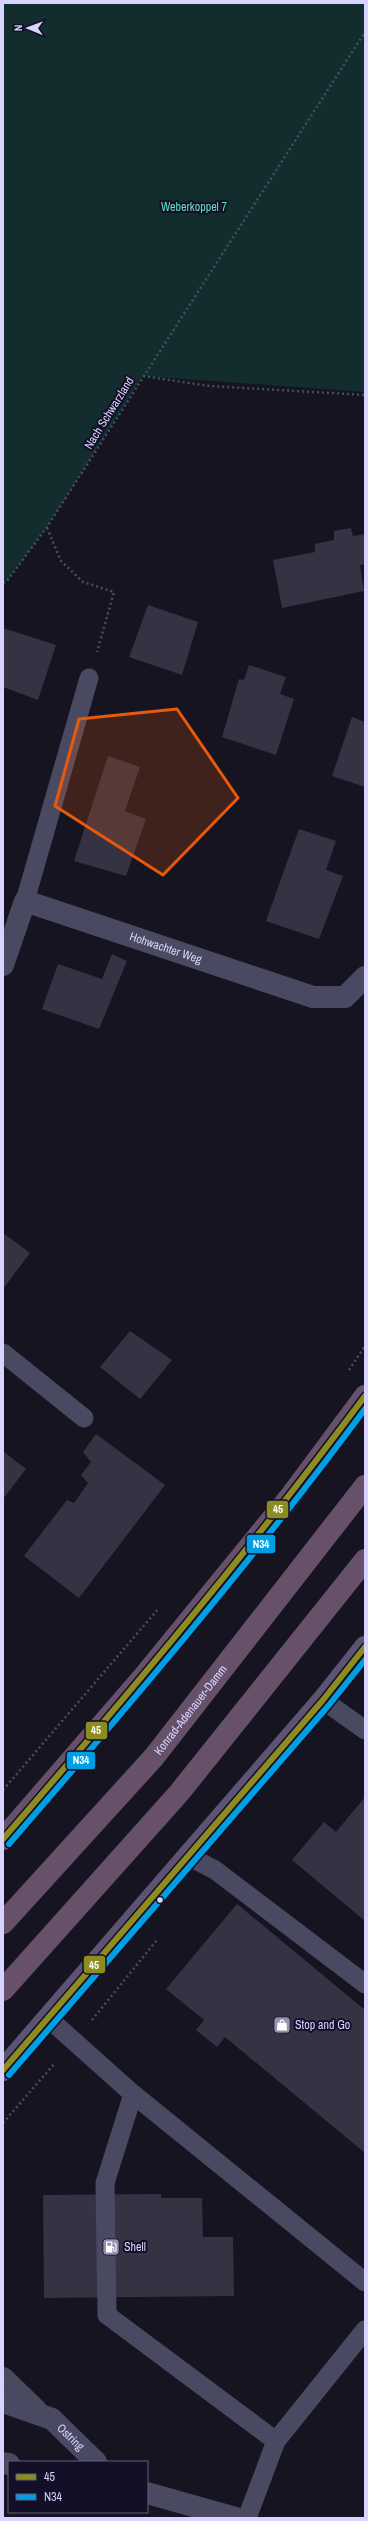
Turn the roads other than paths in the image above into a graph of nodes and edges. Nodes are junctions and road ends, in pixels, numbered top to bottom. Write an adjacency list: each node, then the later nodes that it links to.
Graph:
1 (89, 678): 2 (lane)
2 (25, 901): 3 (street); 4 (street, Hohwachter Weg)
3 (3, 964)
4 (365, 977)
5 (3, 1353): 7 (lane)
6 (365, 1396): 13 (highway)
7 (84, 1418)
8 (365, 1486): 15 (highway, Konrad-Adenauer-Damm)
9 (365, 1560): 17 (highway)
10 (365, 1647): 11 (main road)
11 (323, 1700): 12 (lane); 14 (main road)
12 (365, 1730)
13 (3, 1839)
14 (188, 1856): 16 (lane); 18 (main road)
15 (3, 1923)
16 (365, 1984)
17 (3, 1990)
18 (48, 2018): 19 (main road); 20 (lane)
19 (3, 2070)
20 (133, 2094): 21 (lane); 26 (lane)
21 (365, 2282)
22 (365, 2330): 26 (lane)
23 (3, 2378): 25 (street, Ostring)
24 (3, 2402): 25 (street, Ostring)
25 (43, 2416): 27 (street, Ostring)
26 (276, 2441): 30 (lane)
27 (95, 2461)
28 (148, 2493): 29 (street)
29 (236, 2518)
30 (247, 2518)

